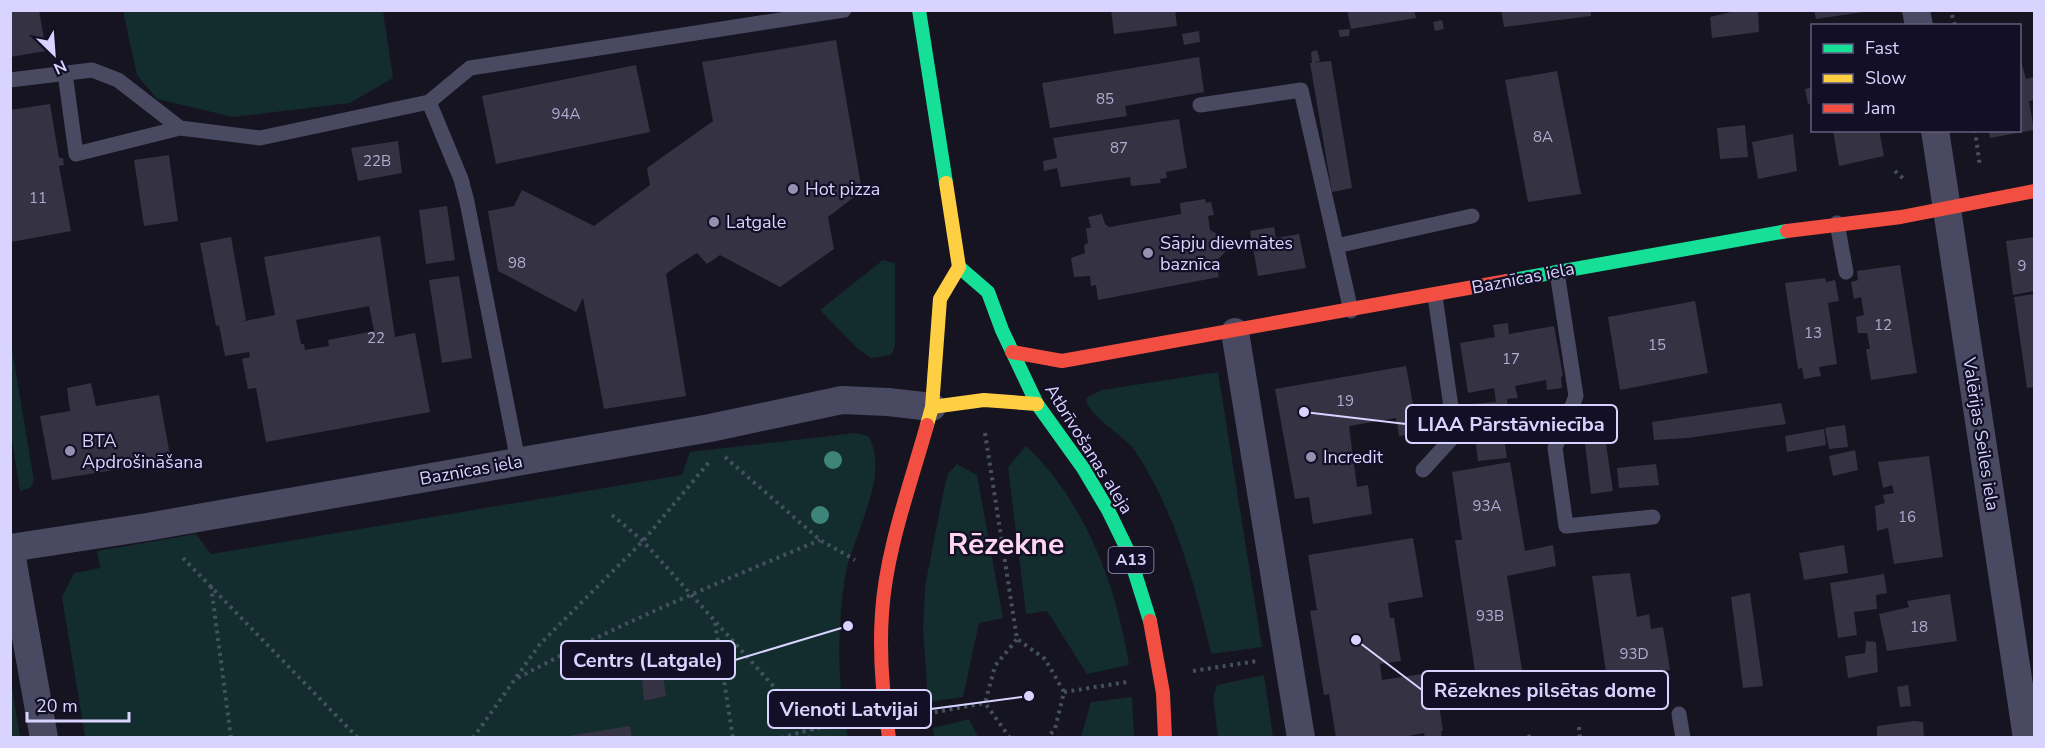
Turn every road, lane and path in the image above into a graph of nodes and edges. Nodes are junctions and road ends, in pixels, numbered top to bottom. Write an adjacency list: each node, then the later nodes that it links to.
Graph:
1 (843, 10): 5 (lane)
2 (919, 10): 14 (main road)
3 (65, 74): 4 (lane); 7 (lane); 7 (lane)
4 (10, 80)
5 (429, 102): 7 (lane); 26 (lane)
6 (1200, 105): 13 (lane)
7 (180, 128)
8 (1935, 132): 10 (street, Valērijas Seiles iela)
9 (2034, 191): 10 (main road, Baznīcas iela)
10 (1947, 209): 12 (main road, Baznīcas iela); 42 (street, Valērijas Seiles iela)
11 (1472, 216): 13 (lane)
12 (1836, 223): 15 (main road, Baznīcas iela); 16 (lane)
13 (1336, 246): 18 (lane)
14 (959, 267): 20 (main road, Atbrīvošanas aleja / A13); 23 (main road)
15 (1557, 272): 17 (main road, Baznīcas iela); 29 (lane)
16 (1846, 272)
17 (1435, 296): 18 (main road, Baznīcas iela); 27 (lane)
18 (1352, 311): 19 (main road, Baznīcas iela)
19 (1235, 332): 20 (main road, Baznīcas iela); 39 (street)
20 (1012, 352): 22 (main road, Atbrīvošanas aleja / A13)
21 (979, 399): 22 (main road); 23 (main road); 38 (path)
22 (1037, 404): 57 (main road, Atbrīvošanas aleja / A13)
23 (932, 407): 26 (street, Baznīcas iela); 54 (main road)
24 (718, 451): 30 (path)
25 (711, 459): 31 (path)
26 (518, 462): 32 (street, Baznīcas iela)
27 (1423, 470)
28 (612, 515): 31 (path)
29 (1653, 517)
30 (820, 540): 34 (path); 36 (path)
31 (643, 541): 36 (path); 41 (path)
32 (11, 547): 47 (street)
33 (183, 558): 35 (path)
34 (861, 563)
35 (211, 586): 48 (path); 49 (path)
36 (690, 595): 37 (path); 41 (path)
37 (715, 623): 46 (path); 51 (path)
38 (1017, 639): 55 (path); 56 (path)
39 (1287, 656): 40 (path); 58 (street)
40 (1195, 670)
41 (517, 678): 50 (path)
42 (2028, 702): 61 (street, Valērijas Seiles iela)
43 (1679, 714): 60 (lane)
44 (855, 723): 46 (path)
45 (1579, 728): 59 (path)
46 (812, 729): 52 (path); 53 (path)
47 (44, 738)
48 (231, 738)
49 (357, 738)
50 (473, 738)
51 (733, 738)
52 (781, 738)
53 (810, 738)
54 (889, 738)
55 (1010, 738)
56 (1047, 738)
57 (1165, 738)
58 (1300, 738)
59 (1580, 738)
60 (1683, 738)
61 (2027, 738)

